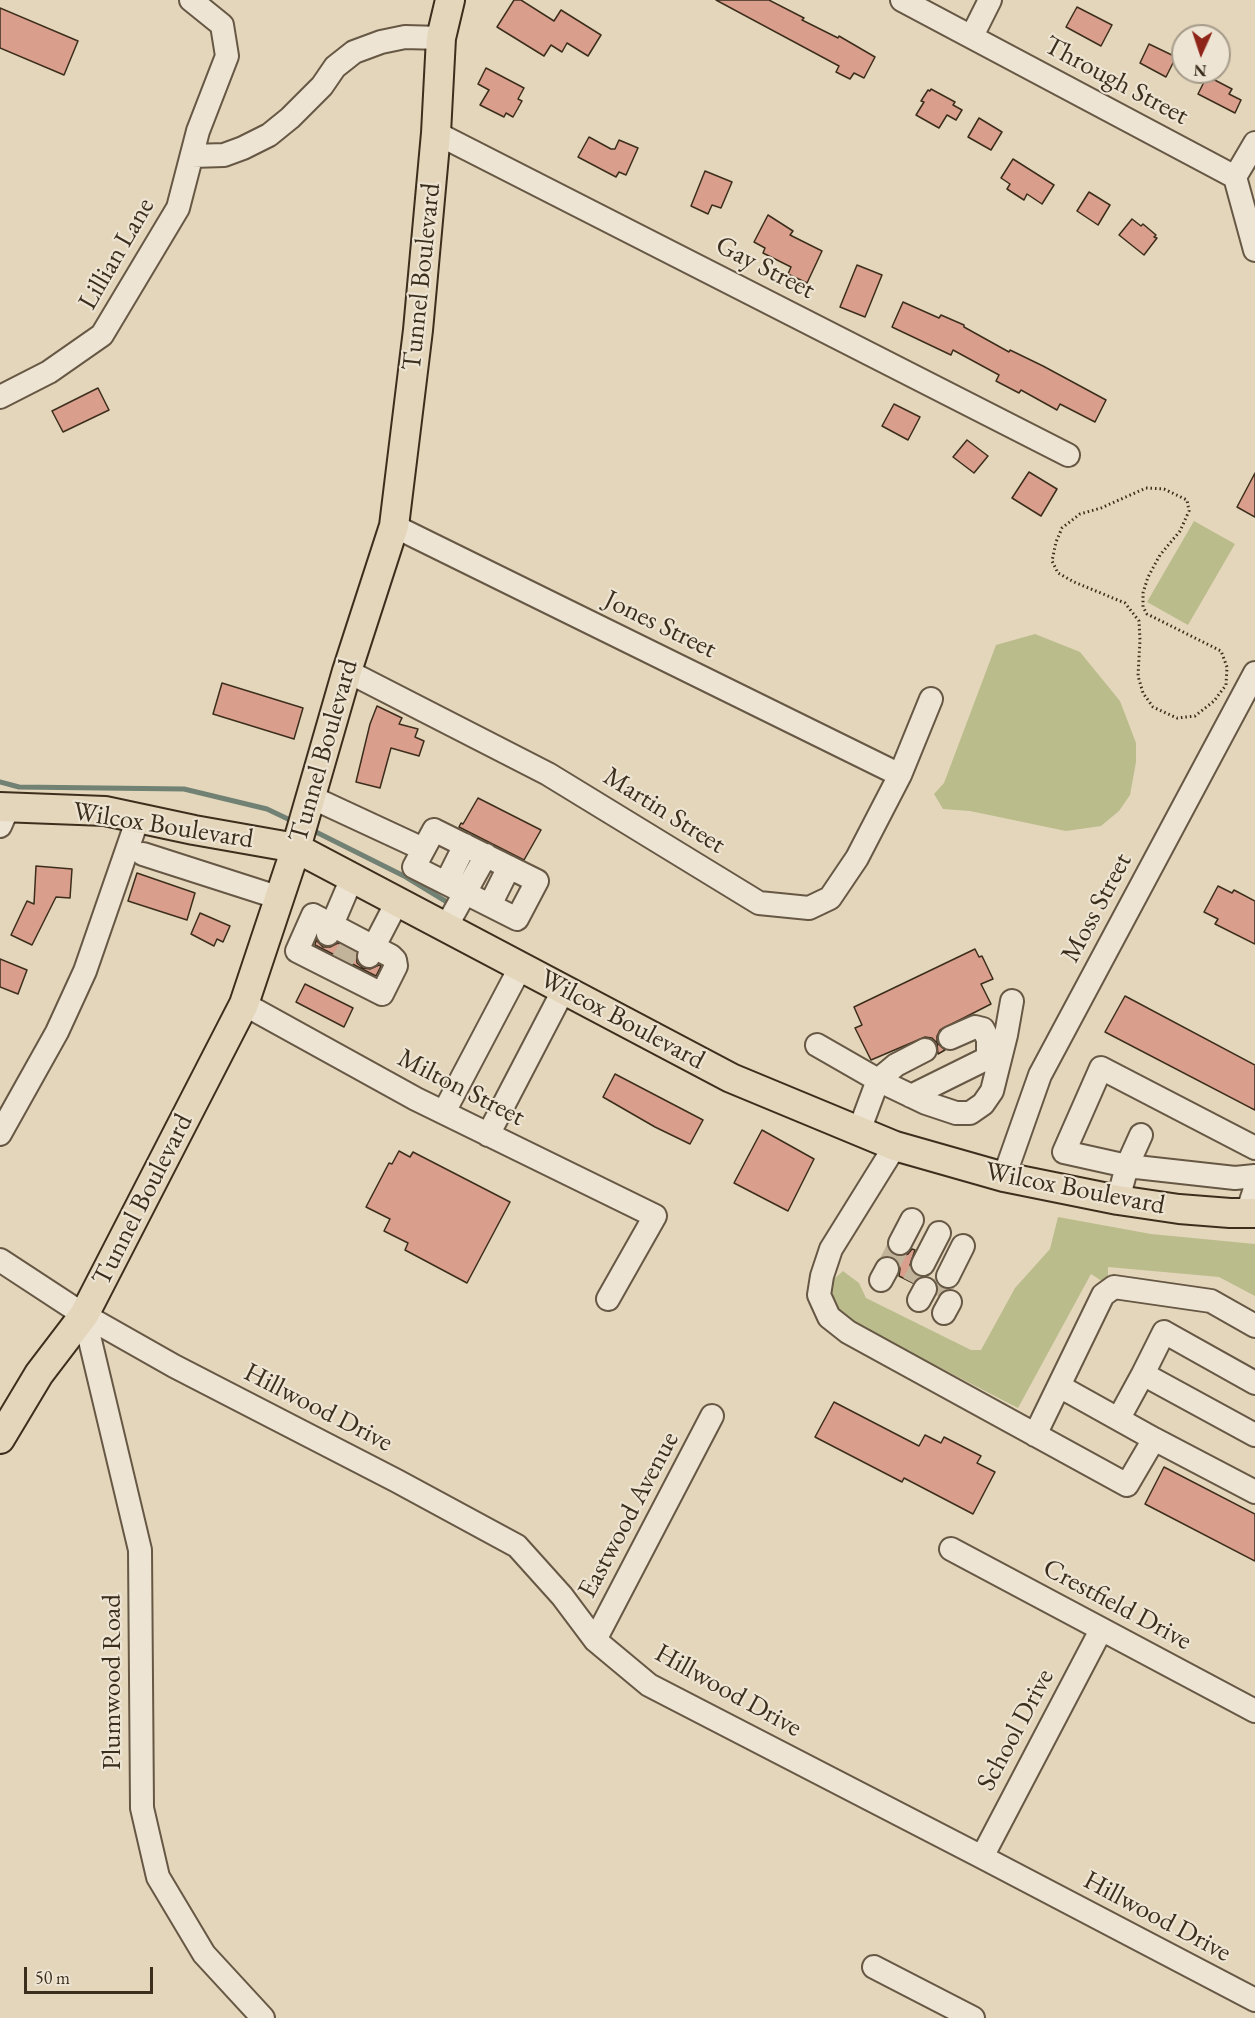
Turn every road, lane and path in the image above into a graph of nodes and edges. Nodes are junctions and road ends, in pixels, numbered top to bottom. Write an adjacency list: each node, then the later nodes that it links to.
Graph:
1 (191, 0): 9 (street, Lillian Lane)
2 (450, 0): 6 (main road, Tunnel Boulevard)
3 (903, 0): 5 (street, Through Street)
4 (990, 0): 5 (street)
5 (972, 36): 10 (street, Through Street)
6 (441, 38): 7 (main road, Tunnel Boulevard); 9 (street)
7 (436, 133): 13 (street, Gay Street); 14 (main road, Tunnel Boulevard)
8 (1255, 143): 10 (street)
9 (192, 156): 12 (street, Lillian Lane)
10 (1235, 177): 11 (street)
11 (1255, 250)
12 (0, 398)
13 (1068, 455)
14 (394, 526): 16 (main road, Tunnel Boulevard); 19 (street, Jones Street)
15 (1221, 651): 15 (path)
16 (346, 671): 19 (street, Martin Street); 20 (main road, Tunnel Boulevard)
17 (1255, 673): 60 (street, Moss Street)
18 (932, 699): 19 (street, Martin Street)
19 (900, 775)
20 (310, 797): 25 (main road, Tunnel Boulevard); 26 (street)
21 (3, 814): 22 (main road, Wilcox Boulevard)
22 (138, 818): 23 (main road, Wilcox Boulevard); 52 (street)
23 (183, 828): 25 (main road, Wilcox Boulevard); 29 (street)
24 (465, 845): 26 (street); 28 (street); 32 (street)
25 (296, 849): 31 (main road, Wilcox Boulevard); 33 (main road, Tunnel Boulevard)
26 (423, 849): 32 (street)
27 (144, 854): 29 (street)
28 (486, 855): 30 (street); 32 (street)
29 (173, 863): 33 (street)
30 (509, 867): 35 (street); 35 (street)
31 (352, 878): 34 (main road, Wilcox Boulevard); 38 (street)
32 (456, 888): 35 (street); 36 (street)
33 (280, 898): 37 (main road, Tunnel Boulevard)
34 (397, 902): 36 (main road, Wilcox Boulevard); 39 (street)
35 (490, 905)
36 (446, 927): 40 (main road, Wilcox Boulevard)
37 (270, 928): 38 (street); 43 (main road, Tunnel Boulevard)
38 (319, 943): 39 (street); 39 (street)
39 (355, 960)
40 (521, 966): 41 (main road, Wilcox Boulevard); 50 (street)
41 (564, 989): 51 (main road, Wilcox Boulevard); 53 (street)
42 (1012, 1001): 47 (street)
43 (244, 1004): 50 (street, Milton Street); 69 (main road, Tunnel Boulevard)
44 (950, 1038): 47 (street)
45 (817, 1045): 48 (street)
46 (925, 1050): 48 (street)
47 (995, 1054): 49 (street); 49 (street)
48 (879, 1080): 49 (street); 51 (street)
49 (911, 1096)
50 (444, 1112): 53 (street, Milton Street)
51 (859, 1131): 55 (main road, Wilcox Boulevard)
52 (0, 1134)
53 (488, 1135): 68 (street, Milton Street)
54 (1140, 1135): 57 (street)
55 (895, 1146): 60 (main road, Wilcox Boulevard); 76 (street)
56 (1255, 1148): 57 (street)
57 (1127, 1166): 58 (street); 61 (street)
58 (1192, 1173): 59 (street); 63 (street)
59 (1255, 1176)
60 (1004, 1177): 61 (main road, Wilcox Boulevard)
61 (1118, 1200): 63 (main road, Wilcox Boulevard)
62 (1252, 1205): 63 (main road, Wilcox Boulevard)
63 (1179, 1209)
64 (912, 1220): 65 (street)
65 (900, 1243)
66 (0, 1260): 69 (street, Hillwood Drive)
67 (933, 1290): 67 (street)
68 (608, 1299)
69 (84, 1315): 79 (main road, Tunnel Boulevard); 83 (street, Hillwood Drive); 88 (street, Plumwood Road)
70 (1255, 1326): 73 (street)
71 (1143, 1374): 72 (street); 75 (street); 77 (street)
72 (1255, 1383)
73 (1059, 1386): 75 (street); 76 (street)
74 (712, 1416): 83 (street, Eastwood Avenue)
75 (1119, 1418): 78 (street)
76 (1035, 1435): 78 (street)
77 (1255, 1435)
78 (1154, 1438): 80 (street)
79 (0, 1439)
80 (1255, 1492)
81 (951, 1549): 82 (street, Crestfield Drive)
82 (1101, 1630): 84 (street, Crestfield Drive); 85 (street, School Drive)
83 (595, 1640): 85 (street, Hillwood Drive)
84 (1255, 1711)
85 (982, 1857): 87 (street, Hillwood Drive)
86 (874, 1967): 89 (street)
87 (1255, 2000)
88 (263, 2018)
89 (973, 2018)

